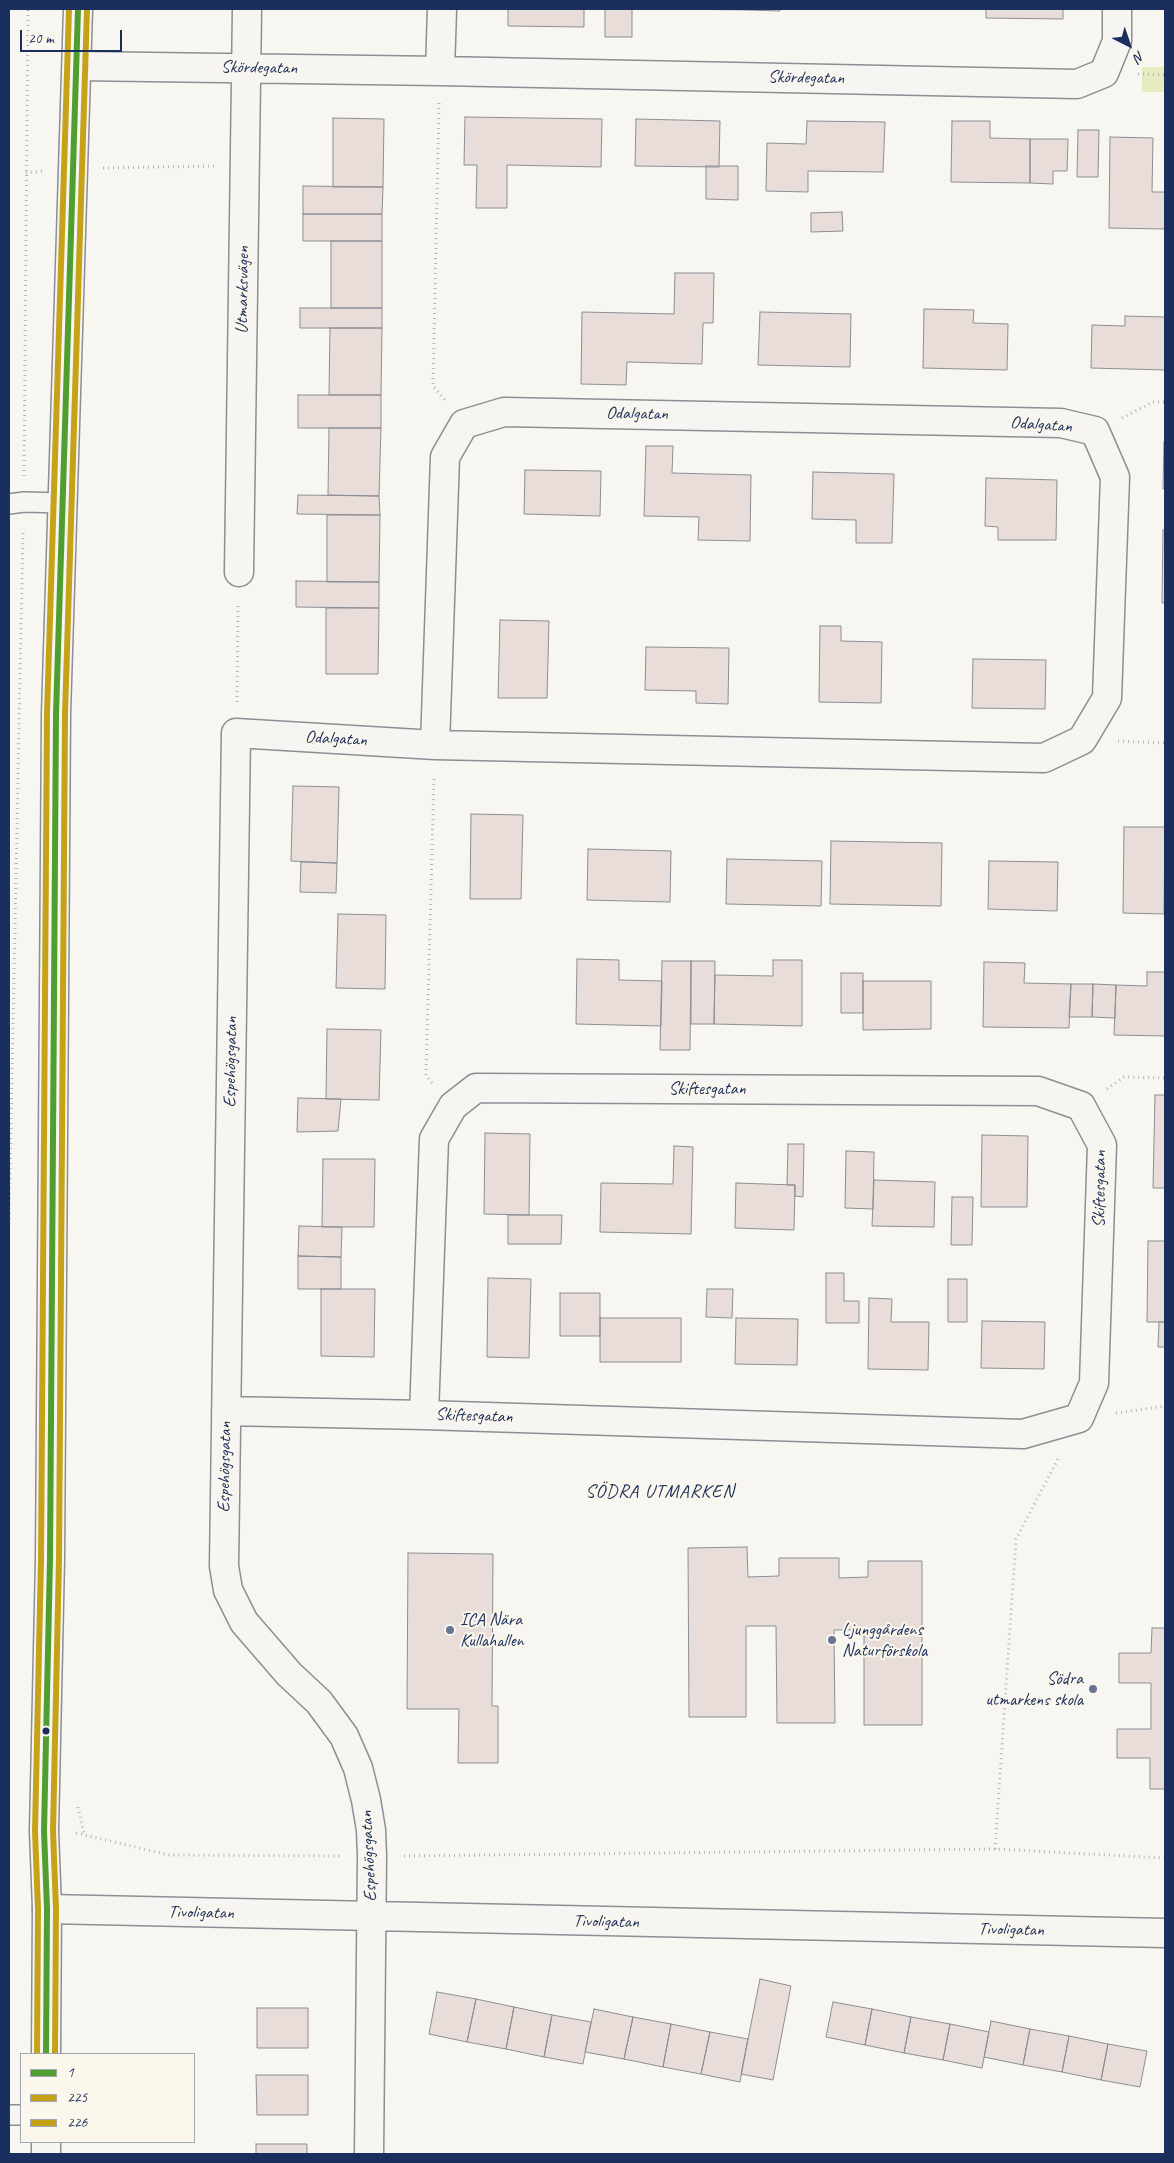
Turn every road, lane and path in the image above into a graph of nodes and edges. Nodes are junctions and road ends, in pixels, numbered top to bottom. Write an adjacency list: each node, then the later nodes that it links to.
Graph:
1 (28, 9): 11 (path)
2 (78, 9): 6 (street)
3 (247, 9): 7 (street, Utmarksvägen)
4 (442, 9): 8 (street)
5 (1117, 9): 8 (street, Skördegatan)
6 (77, 66): 7 (street, Skördegatan); 10 (street)
7 (247, 68): 8 (street, Skördegatan); 9 (street, Utmarksvägen)
8 (440, 71): 13 (path)
9 (245, 166): 10 (path); 17 (street, Utmarksvägen)
10 (74, 169): 11 (path); 16 (street)
11 (26, 173): 15 (path)
12 (1165, 402): 14 (path)
13 (464, 424): 14 (street, Odalgatan); 21 (street)
14 (1095, 431): 19 (street, Odalgatan)
15 (16, 503): 16 (lane); 25 (path)
16 (63, 503): 30 (street)
17 (239, 572): 18 (path)
18 (236, 733): 21 (street, Odalgatan); 27 (street, Espehögsgatan)
19 (1082, 740): 20 (path); 21 (street, Odalgatan)
20 (1165, 743)
21 (435, 744): 23 (path)
22 (1165, 1078): 24 (path)
23 (453, 1106): 24 (street, Skiftesgatan); 28 (street, Skiftesgatan)
24 (1081, 1106): 29 (street, Skiftesgatan)
25 (9, 1224)
26 (1165, 1406): 29 (path)
27 (226, 1411): 28 (street, Skiftesgatan); 32 (street, Espehögsgatan)
28 (424, 1415): 29 (street, Skiftesgatan)
29 (1079, 1418): 31 (path)
30 (44, 1831): 32 (path); 34 (street)
31 (995, 1850): 32 (path); 33 (path)
32 (372, 1856): 35 (street, Espehögsgatan)
33 (1165, 1858)
34 (47, 1909): 35 (street, Tivoligatan); 37 (street)
35 (372, 1918): 36 (street, Tivoligatan); 38 (street, Espehögsgatan)
36 (1165, 1933)
37 (46, 2053)
38 (369, 2154)

